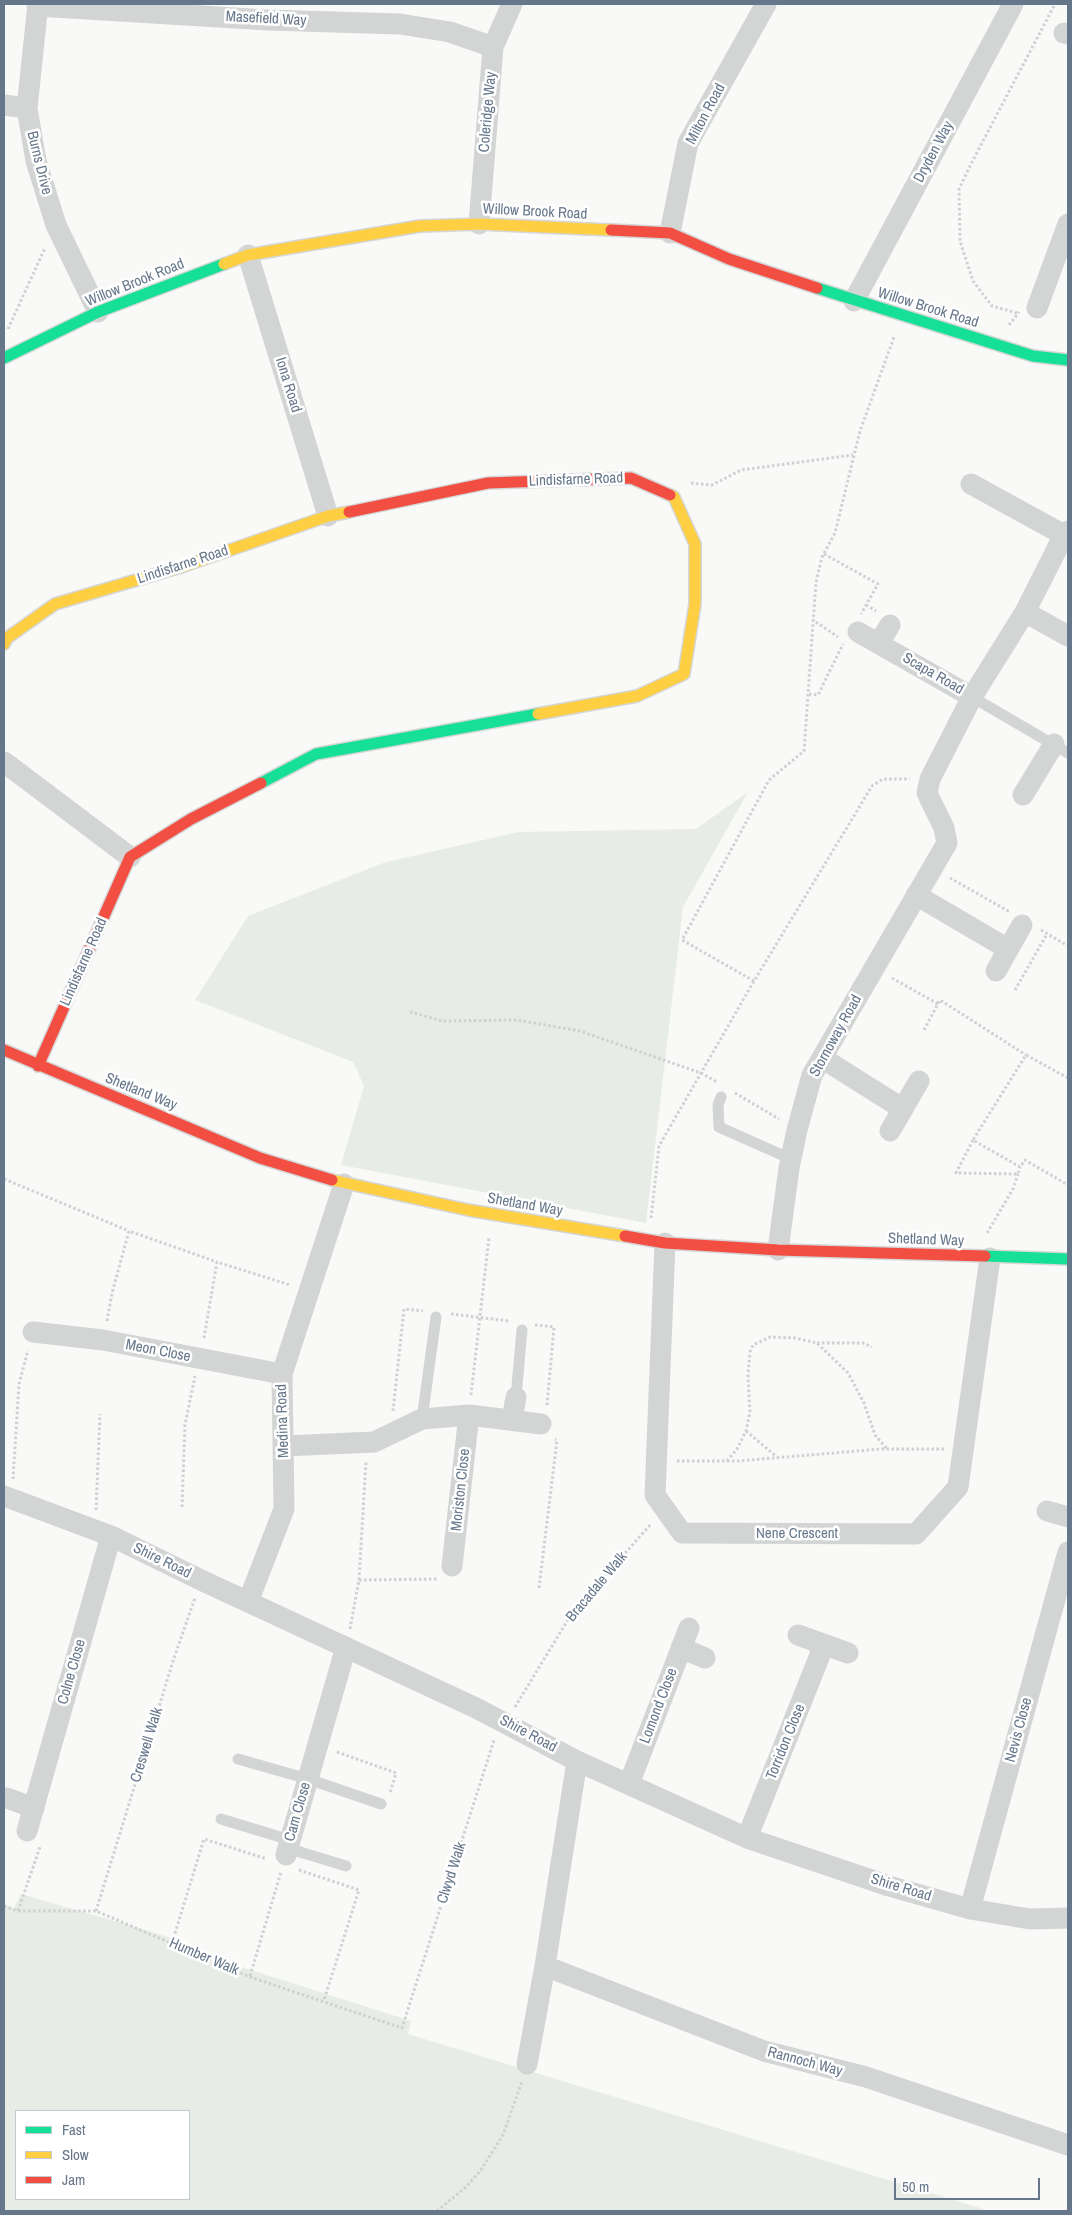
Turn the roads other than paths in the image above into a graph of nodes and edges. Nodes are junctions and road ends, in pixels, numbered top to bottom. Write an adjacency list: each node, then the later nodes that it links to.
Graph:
1 (512, 4): 6 (street, Coleridge Way)
2 (766, 4): 11 (street, Milton Road)
3 (1013, 4): 13 (street, Dryden Way)
4 (37, 5): 5 (street, Masefield Way); 8 (street, Burns Drive)
5 (271, 12): 6 (street, Masefield Way)
6 (493, 47): 9 (street, Coleridge Way)
7 (4, 105): 8 (street)
8 (27, 108): 15 (street, Burns Drive)
9 (479, 224): 11 (street, Willow Brook Road); 12 (street, Willow Brook Road)
10 (1068, 224): 14 (street)
11 (670, 233): 13 (street, Willow Brook Road)
12 (248, 255): 15 (street, Willow Brook Road); 19 (street, Iona Road)
13 (854, 301): 17 (street, Willow Brook Road)
14 (1027, 310)
15 (98, 312): 16 (street, Willow Brook Road)
16 (4, 358)
17 (1068, 360)
18 (971, 484): 20 (street, Scapa Road)
19 (328, 516): 26 (street, Lindisfarne Road); 31 (street, Lindisfarne Road)
20 (1066, 533): 21 (street, Scapa Road)
21 (1024, 612): 24 (street); 27 (street, Scapa Road)
22 (890, 625): 25 (street)
23 (857, 626): 25 (street, Scapa Road)
24 (1068, 636)
25 (879, 643): 27 (street, Scapa Road)
26 (4, 644)
27 (972, 697): 28 (lane); 32 (street, Stornoway Road)
28 (1061, 748): 30 (street)
29 (4, 762): 31 (street)
30 (1024, 795)
31 (130, 857): 38 (street, Lindisfarne Road)
32 (916, 895): 34 (street); 37 (street, Stornoway Road)
33 (1026, 923): 34 (street)
34 (1008, 949): 35 (street)
35 (996, 971)
36 (4, 1050): 38 (street, Shetland Way)
37 (822, 1058): 41 (street); 43 (street, Stornoway Road)
38 (38, 1066): 44 (street, Shetland Way)
39 (919, 1081): 41 (street)
40 (723, 1092): 43 (lane)
41 (903, 1109): 42 (street)
42 (890, 1131)
43 (792, 1159): 46 (street, Stornoway Road)
44 (344, 1184): 45 (street, Shetland Way); 52 (street, Medina Road)
45 (657, 1242): 46 (street, Shetland Way); 47 (street, Nene Crescent)
46 (778, 1250): 47 (street, Shetland Way)
47 (986, 1257): 48 (street, Shetland Way)
48 (1068, 1258)
49 (436, 1314): 55 (lane)
50 (522, 1325): 53 (lane)
51 (33, 1332): 52 (street, Meon Close)
52 (282, 1374): 58 (street, Medina Road)
53 (516, 1397): 56 (street)
54 (469, 1415): 55 (street); 56 (street); 64 (street, Moriston Close)
55 (422, 1419): 58 (street)
56 (512, 1420): 57 (street)
57 (541, 1424)
58 (284, 1446): 65 (street, Medina Road)
59 (6, 1497): 62 (street, Shire Road)
60 (1047, 1511): 61 (street)
61 (1068, 1517)
62 (102, 1533): 65 (street, Shire Road); 79 (street, Colne Close)
63 (1068, 1552): 85 (street, Nevis Close)
64 (452, 1566)
65 (248, 1602): 69 (street, Shire Road)
66 (689, 1628): 70 (street, Lomond Close)
67 (798, 1634): 68 (street)
68 (824, 1645): 71 (street); 82 (street, Torridon Close)
69 (346, 1647): 74 (street, Shire Road); 75 (street, Cam Close)
70 (681, 1648): 72 (street); 76 (street, Lomond Close)
71 (848, 1653)
72 (704, 1658)
73 (238, 1760): 75 (lane)
74 (577, 1761): 76 (street, Shire Road); 87 (street)
75 (308, 1779): 78 (lane); 83 (street, Cam Close)
76 (629, 1784): 82 (street, Shire Road)
77 (7, 1798): 79 (street)
78 (385, 1800)
79 (34, 1808): 81 (street, Colne Close)
80 (221, 1819): 83 (lane)
81 (27, 1831)
82 (747, 1838): 85 (street, Shire Road)
83 (286, 1852): 84 (lane)
84 (346, 1866)
85 (970, 1909): 86 (street, Shire Road)
86 (1068, 1918)
87 (545, 1966): 88 (street); 89 (street, Rannoch Way)
88 (526, 2064)
89 (1068, 2145)

